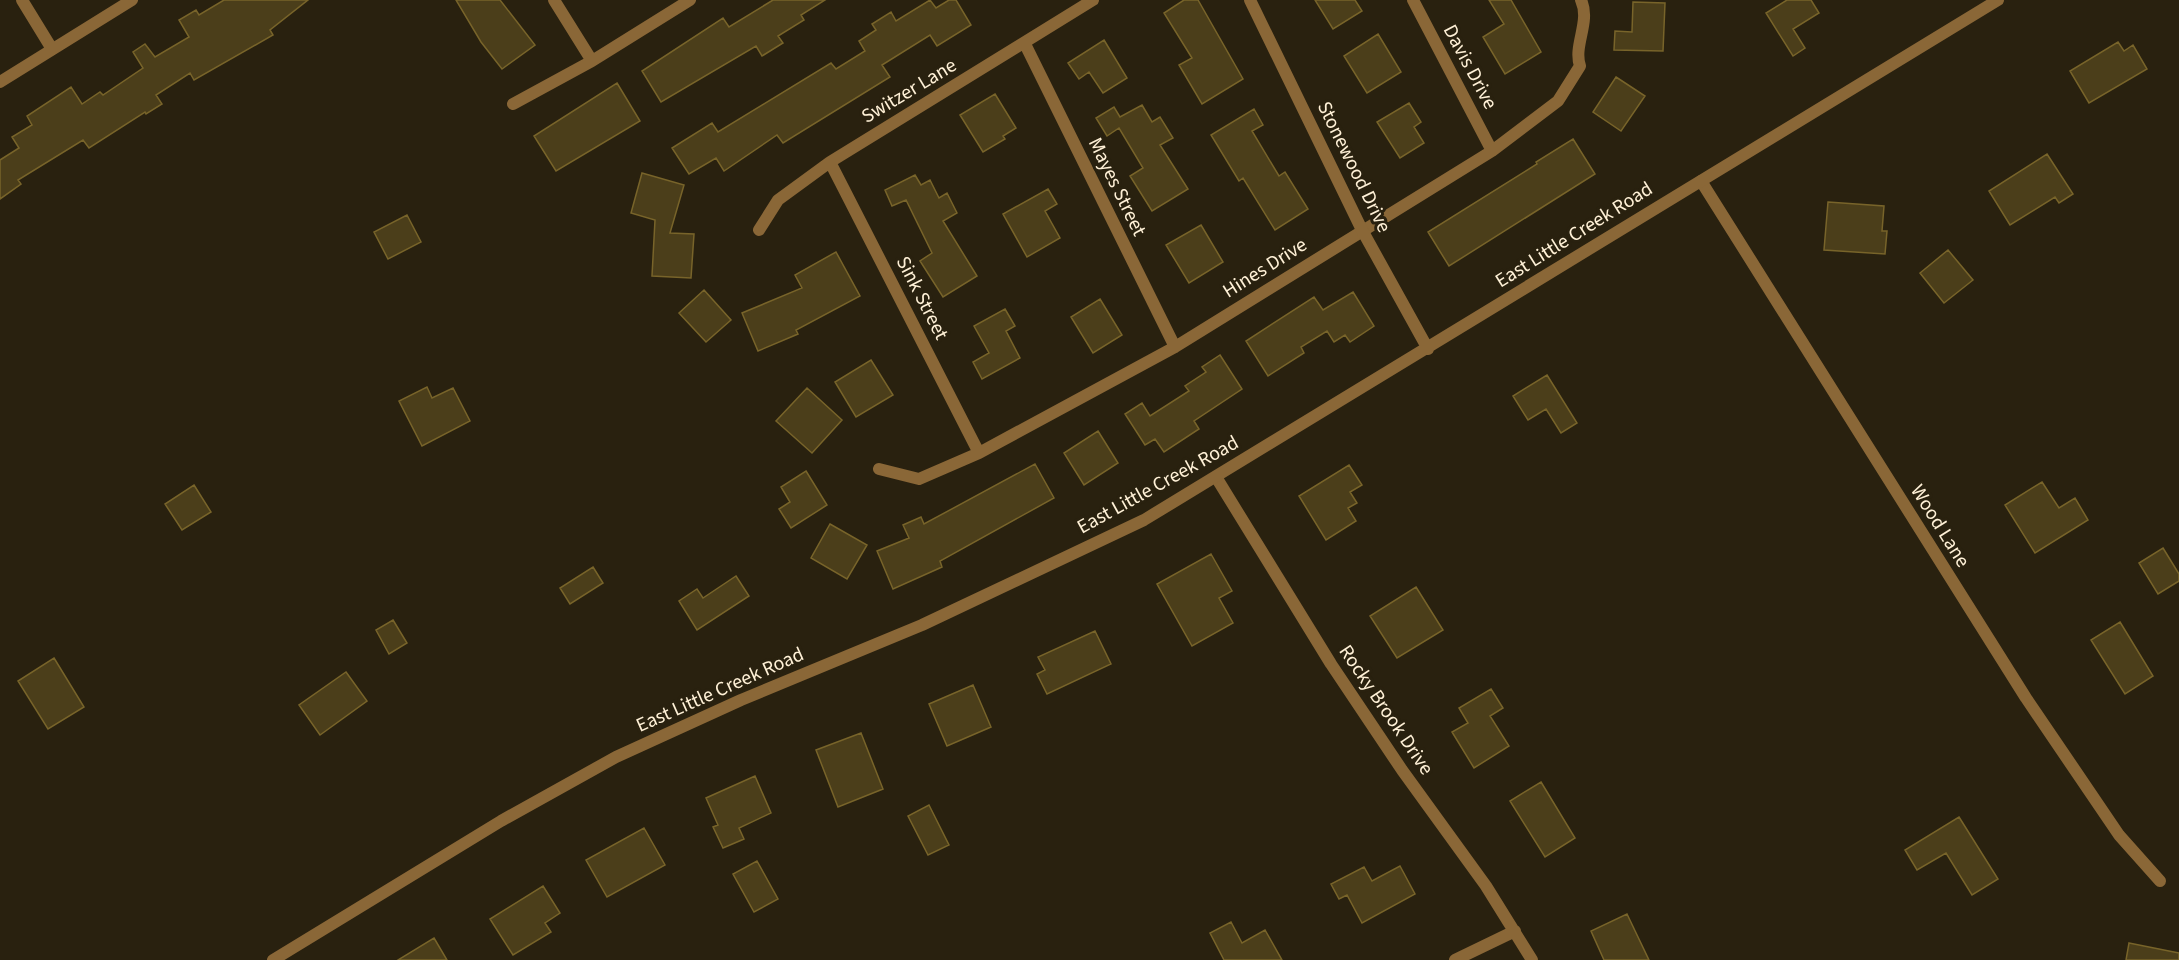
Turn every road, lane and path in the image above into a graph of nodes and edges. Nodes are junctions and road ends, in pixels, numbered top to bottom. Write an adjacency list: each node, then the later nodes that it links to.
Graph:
1 (22, 0): 11 (street)
2 (132, 0): 11 (street)
3 (554, 0): 12 (street)
4 (690, 0): 12 (street)
5 (1093, 0): 10 (street, Switzer Lane)
6 (1250, 0): 19 (street, Stonewood Drive)
7 (1413, 0): 15 (street, Davis Drive)
8 (1581, 0): 15 (street, Hines Drive)
9 (1998, 0): 17 (street, East Little Creek Road)
10 (1025, 44): 16 (street, Switzer Lane); 20 (street, Mayes Street)
11 (52, 49): 13 (street)
12 (592, 61): 14 (street)
13 (0, 82)
14 (513, 104)
15 (1492, 151): 19 (street, Hines Drive)
16 (830, 162): 18 (street, Switzer Lane); 22 (street, Sink Street)
17 (1701, 181): 21 (street, East Little Creek Road); 25 (street, Wood Lane)
18 (759, 230)
19 (1362, 230): 20 (street, Hines Drive); 21 (street, Stonewood Drive)
20 (1175, 347): 22 (street, Hines Drive)
21 (1428, 349): 24 (street, East Little Creek Road)
22 (979, 453): 23 (street, Hines Drive)
23 (879, 470)
24 (1216, 477): 26 (street, Rocky Brook Drive); 27 (street, East Little Creek Road)
25 (2160, 881)
26 (1515, 931): 28 (street); 29 (street, Rocky Brook Drive)
27 (273, 960)
28 (1455, 960)
29 (1532, 960)

